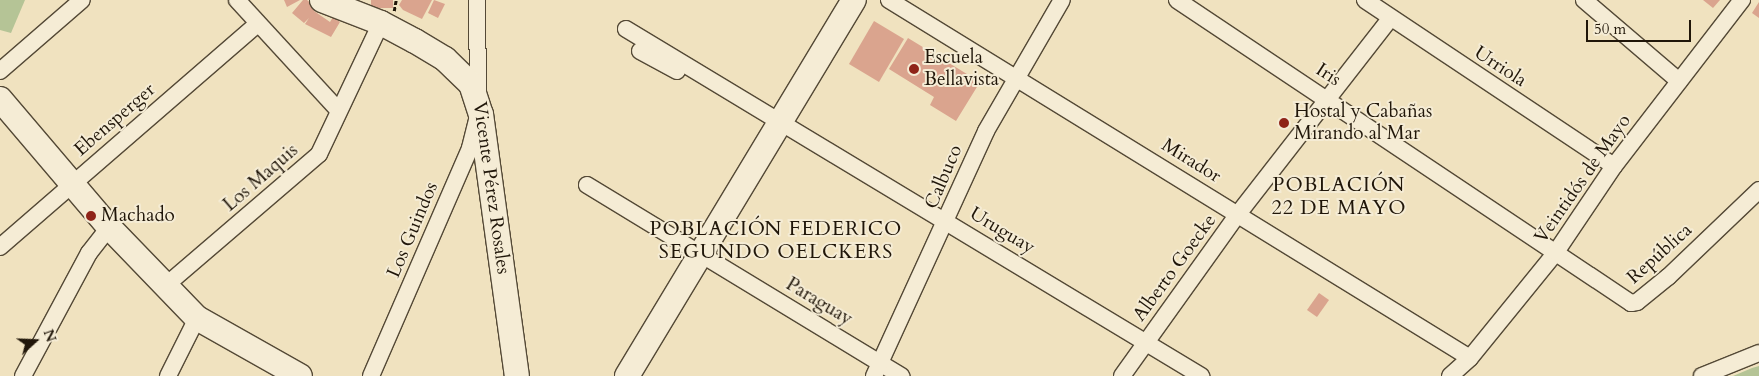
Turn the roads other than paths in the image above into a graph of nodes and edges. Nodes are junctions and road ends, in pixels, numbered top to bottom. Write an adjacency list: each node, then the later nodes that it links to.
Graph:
1 (82, 0): 17 (street)
2 (237, 0): 14 (street)
3 (322, 0): 13 (main road)
4 (478, 0): 20 (street, Vicente Pérez Rosales)
5 (854, 0): 24 (main road)
6 (889, 0): 18 (street, Mirador)
7 (1062, 0): 18 (street, Calbuco)
8 (1177, 0): 22 (street, Iris)
9 (1365, 0): 12 (street, Urriola)
10 (1584, 0): 19 (street)
11 (1742, 0): 19 (street, Veintidós de Mayo)
12 (1390, 19): 22 (street, Alberto Goecke); 25 (street, Urriola)
13 (381, 23): 20 (main road); 23 (street, Los Maquis)
14 (257, 24): 23 (street); 26 (street, Ebensperger)
15 (626, 29): 24 (street, Uruguay)
16 (640, 50): 24 (street, Uruguay)
17 (0, 71)
18 (1017, 77): 29 (street, Mirador); 30 (street, Calbuco)
19 (1679, 81): 25 (street, Veintidós de Mayo)
20 (478, 97): 44 (street, Los Guindos); 45 (main road, Vicente Pérez Rosales)
21 (0, 99): 26 (main road)
22 (1329, 99): 29 (street, Alberto Goecke); 33 (street, Iris)
23 (338, 110): 35 (street, Los Maquis)
24 (779, 124): 30 (street, Uruguay); 34 (main road)
25 (1614, 166): 33 (street, Veintidós de Mayo)
26 (74, 183): 31 (main road); 32 (street, Ebensperger)
27 (587, 185): 34 (street, Paraguay)
28 (1759, 190): 33 (street, República)
29 (1238, 214): 37 (street, Alberto Goecke); 39 (street, Mirador)
30 (947, 221): 37 (street, Uruguay); 40 (street, Calbuco)
31 (109, 227): 35 (main road); 41 (street)
32 (0, 247)
33 (1556, 252): 39 (street, Veintidós de Mayo)
34 (701, 254): 40 (street, Paraguay); 46 (main road)
35 (164, 288): 36 (main road)
36 (197, 318): 42 (street); 43 (main road)
37 (1146, 342): 48 (street, Alberto Goecke); 49 (street, Uruguay)
38 (1759, 353): 51 (street)
39 (1470, 358): 50 (street, Veintidós de Mayo)
40 (877, 369): 47 (street, Paraguay)
41 (23, 376)
42 (168, 376)
43 (300, 376)
44 (371, 376)
45 (516, 376)
46 (627, 376)
47 (902, 376)
48 (1122, 376)
49 (1202, 376)
50 (1450, 376)
51 (1702, 376)

